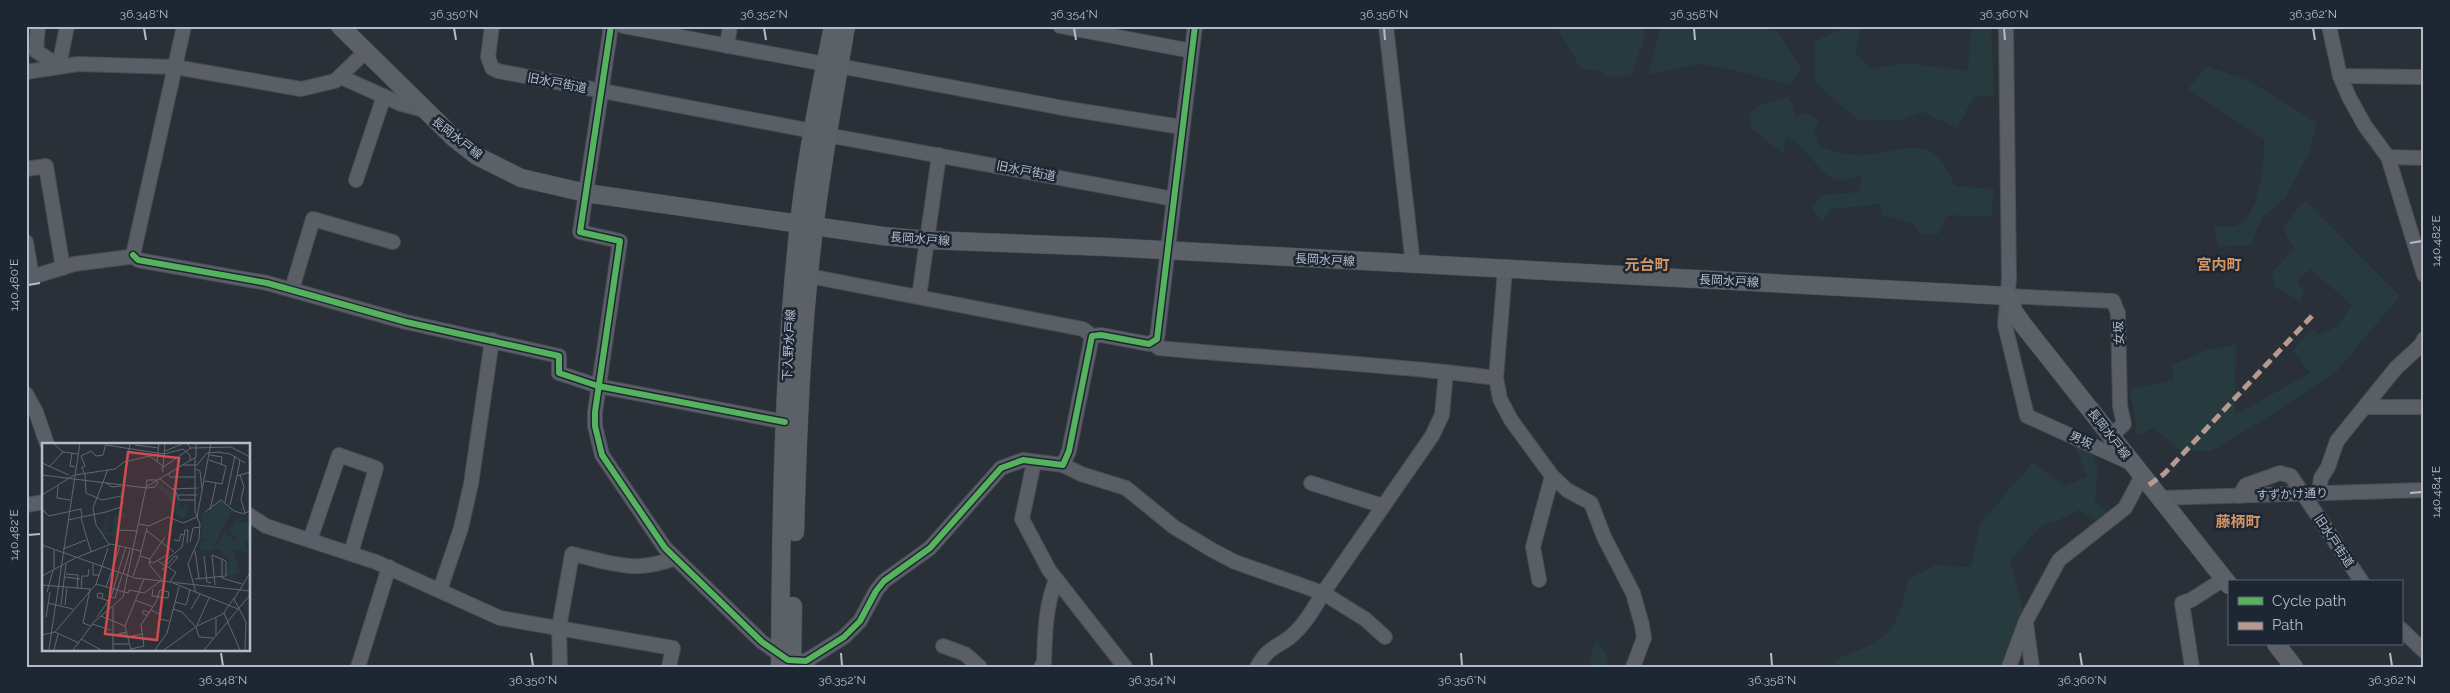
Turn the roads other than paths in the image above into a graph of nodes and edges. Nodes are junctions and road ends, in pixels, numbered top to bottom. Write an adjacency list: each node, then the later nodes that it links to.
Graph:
1 (38, 26): 20 (street)
2 (67, 26): 20 (street)
3 (184, 26): 21 (street)
4 (340, 26): 18 (main road, 長岡水戸線)
5 (492, 26): 26 (street, 旧水戸街道)
6 (611, 26): 26 (street)
7 (623, 26): 16 (street)
8 (730, 26): 16 (street)
9 (833, 26): 19 (main road, 下入野水戸線)
10 (846, 26): 19 (main road, 下入野水戸線)
11 (1060, 26): 17 (street)
12 (1195, 26): 17 (street)
13 (1386, 26): 45 (street)
14 (2006, 26): 52 (street)
15 (2329, 26): 23 (street)
16 (727, 46): 19 (street)
17 (1192, 51): 29 (street)
18 (365, 52): 24 (street); 28 (main road, 長岡水戸線)
19 (832, 65): 29 (street); 30 (main road, 下入野水戸線)
20 (59, 66): 21 (street); 22 (street)
21 (174, 67): 24 (street); 44 (street)
22 (26, 72)
23 (2340, 76): 25 (street); 32 (street)
24 (341, 77): 27 (street)
25 (2424, 77)
26 (601, 91): 30 (street, 旧水戸街道); 36 (street)
27 (384, 96): 28 (street); 35 (street)
28 (424, 110): 36 (main road, 長岡水戸線)
29 (1181, 127): 37 (street)
30 (819, 133): 31 (street, 旧水戸街道); 38 (main road, 下入野水戸線)
31 (939, 155): 37 (street, 旧水戸街道); 39 (street)
32 (2388, 157): 33 (street); 42 (street)
33 (2424, 158)
34 (26, 169): 46 (street)
35 (356, 180)
36 (586, 193): 38 (main road, 長岡水戸線); 60 (street)
37 (1174, 199): 43 (street)
38 (807, 224): 39 (main road, 長岡水戸線); 49 (main road, 下入野水戸線); 64 (main road, 下入野水戸線)
39 (927, 240): 43 (main road, 長岡水戸線); 53 (street)
40 (26, 242): 50 (street)
41 (393, 242): 51 (street)
42 (2419, 242): 48 (street)
43 (1168, 251): 45 (main road, 長岡水戸線); 57 (street)
44 (133, 255): 46 (street); 51 (street)
45 (1413, 265): 47 (main road, 長岡水戸線)
46 (62, 268): 50 (street)
47 (1505, 270): 52 (main road, 長岡水戸線); 59 (street)
48 (2424, 275)
49 (809, 276): 53 (street); 98 (main road, 下入野水戸線)
50 (29, 278)
51 (292, 289): 56 (street)
52 (2008, 296): 65 (main road, 長岡水戸線); 65 (street, 女坂); 69 (street, 男坂)
53 (919, 297): 54 (street)
54 (1092, 336): 57 (street); 68 (street)
55 (2424, 339): 62 (street)
56 (492, 340): 60 (street); 89 (street)
57 (1153, 343): 58 (street)
58 (1446, 372): 59 (street); 79 (street)
59 (1496, 378): 70 (street)
60 (598, 386): 64 (street); 83 (street)
61 (26, 394): 66 (street)
62 (2366, 407): 63 (street); 73 (street)
63 (2424, 408)
64 (785, 422): 98 (main road, 下入野水戸線)
65 (2111, 436): 69 (main road, 長岡水戸線)
66 (47, 443)
67 (1034, 462): 68 (street); 85 (street); 98 (street)
68 (1063, 465): 90 (street)
69 (2138, 470): 76 (main road, 長岡水戸線); 91 (street)
70 (1552, 476): 86 (street); 106 (street)
71 (1311, 483): 79 (street)
72 (2424, 490): 73 (street, すずかけ通り)
73 (2319, 493): 74 (street, すずかけ通り)
74 (2303, 494): 75 (street, すずかけ通り); 75 (street, 旧水戸街道); 87 (street, 旧水戸街道)
75 (2239, 496): 76 (street, すずかけ通り)
76 (2160, 498): 88 (main road, 長岡水戸線)
77 (42, 502): 78 (street)
78 (26, 505)
79 (1383, 506): 90 (street)
80 (250, 515): 81 (street)
81 (310, 540): 82 (street); 82 (street)
82 (351, 553): 84 (street)
83 (675, 558): 92 (street); 98 (street)
84 (389, 567): 89 (street); 100 (street)
85 (1056, 580): 99 (street); 104 (street)
86 (1539, 580)
87 (2361, 580)
88 (2227, 582): 109 (street)
89 (440, 590): 92 (street)
90 (1323, 593): 94 (street); 105 (street)
91 (2026, 622): 107 (street); 108 (street)
92 (559, 628): 101 (street); 102 (street)
93 (2402, 629): 97 (street)
94 (1385, 637)
95 (943, 646): 103 (street)
96 (2278, 646): 110 (main road)
97 (2424, 651)
98 (786, 662)
99 (1045, 666)
100 (358, 667)
101 (560, 667)
102 (669, 667)
103 (980, 667)
104 (1125, 667)
105 (1257, 667)
106 (1633, 667)
107 (2009, 667)
108 (2032, 667)
109 (2192, 667)
110 (2294, 667)

